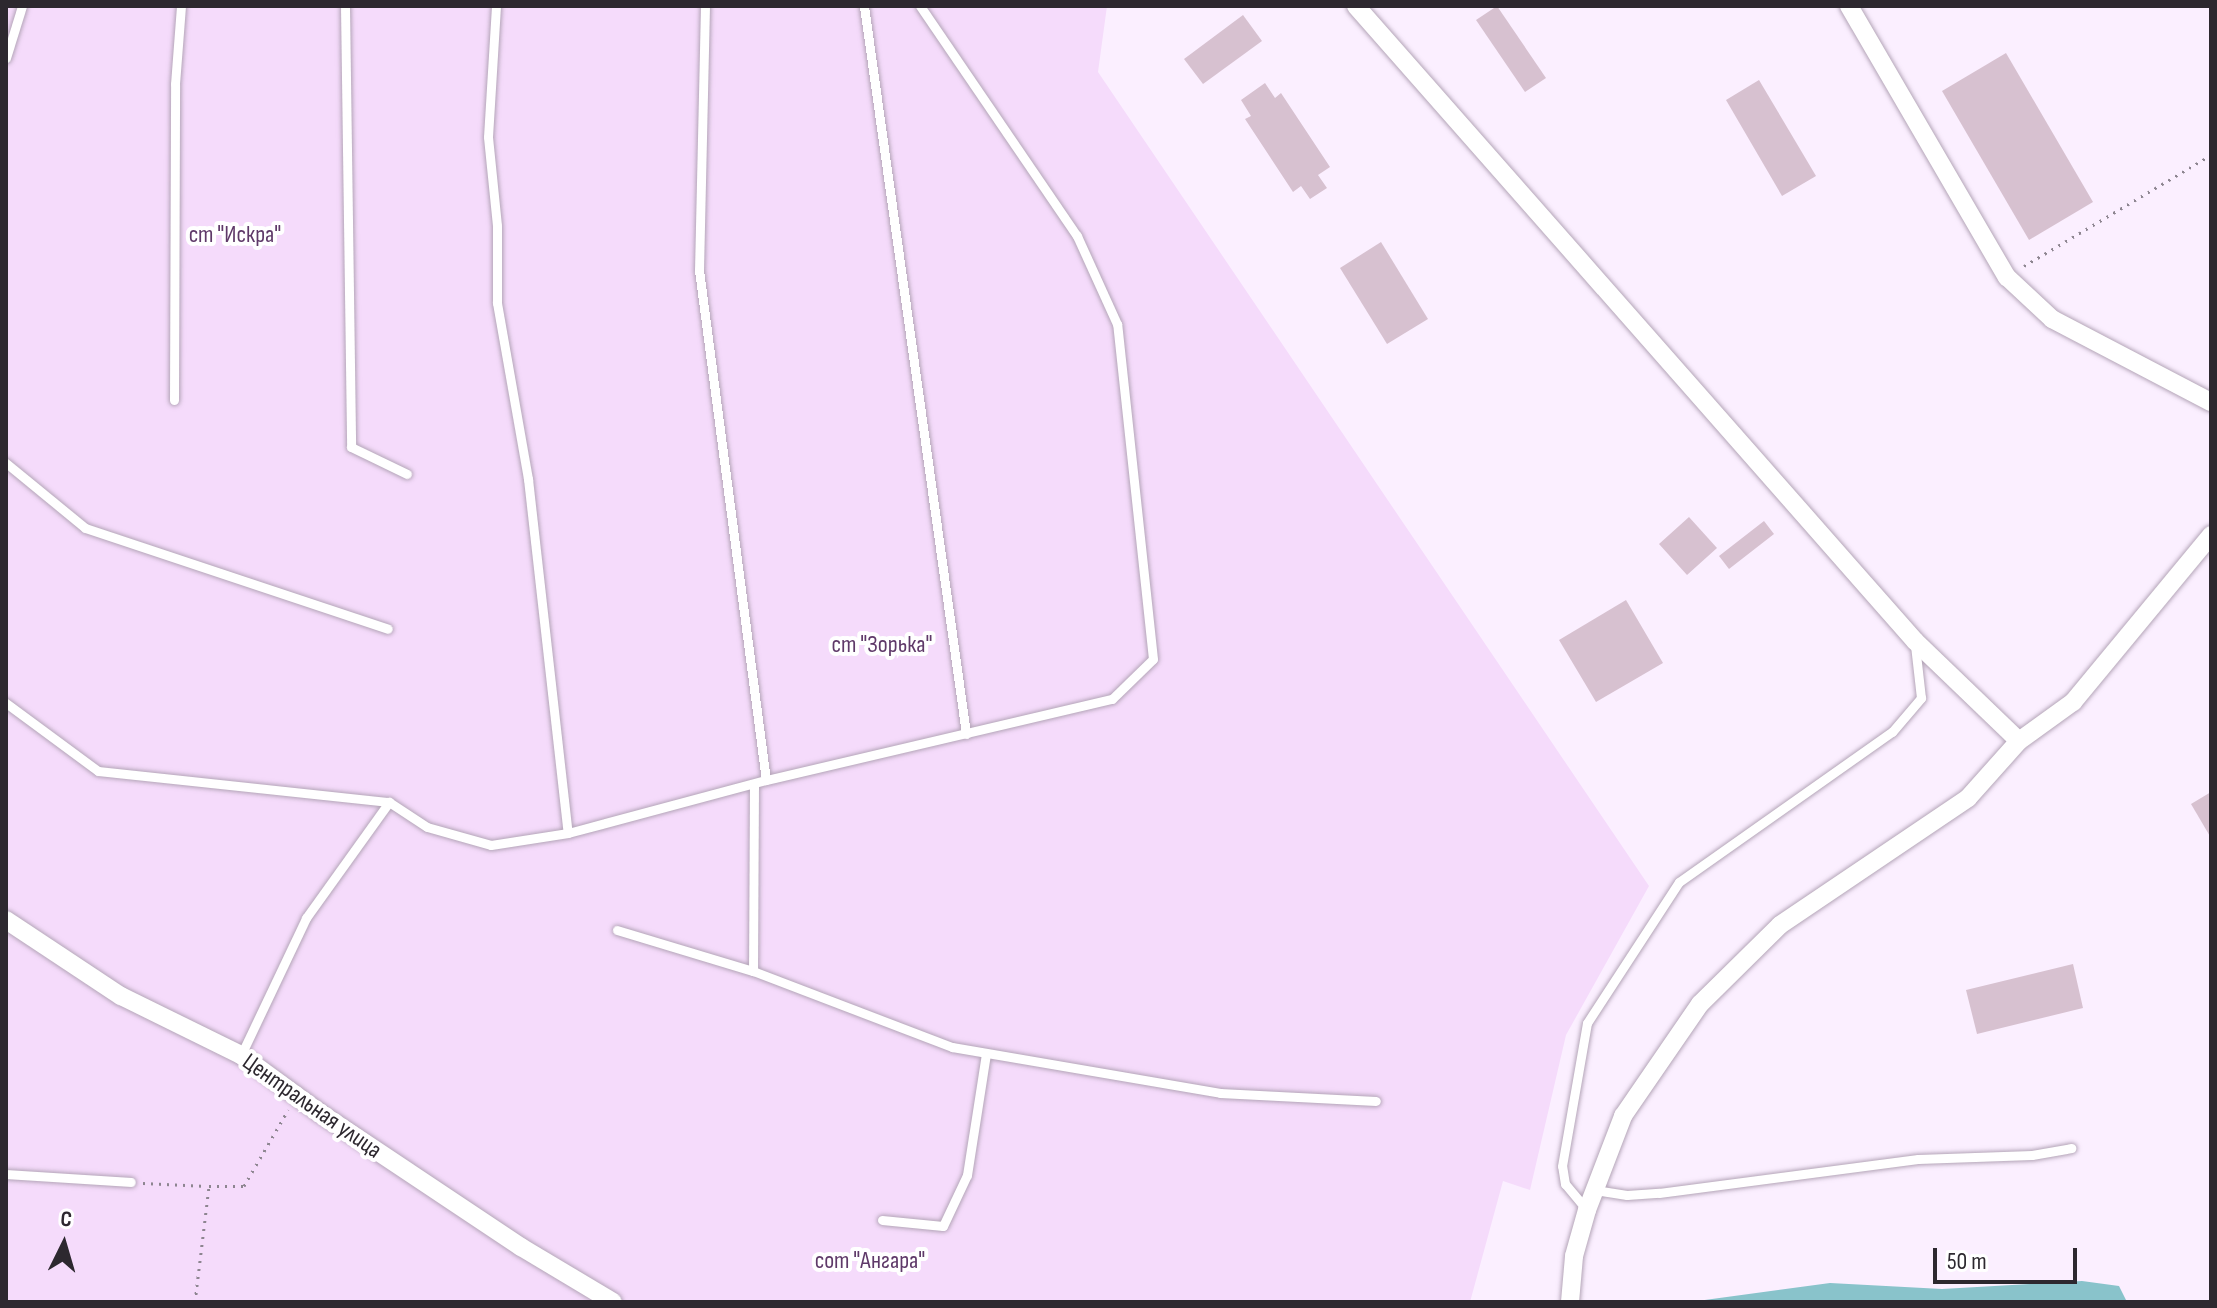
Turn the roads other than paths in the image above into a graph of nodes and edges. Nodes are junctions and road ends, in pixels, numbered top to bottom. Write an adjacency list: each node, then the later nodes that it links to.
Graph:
1 (22, 6): 10 (lane)
2 (181, 6): 11 (lane)
3 (345, 6): 14 (lane)
4 (496, 6): 24 (lane)
5 (705, 6): 21 (lane)
6 (864, 6): 19 (lane)
7 (920, 6): 19 (lane)
8 (1356, 6): 17 (street)
9 (1849, 6): 12 (street)
10 (6, 58)
11 (174, 400)
12 (2211, 402)
13 (6, 463): 16 (lane)
14 (407, 474)
15 (2211, 535): 20 (street)
16 (388, 629)
17 (1915, 641): 20 (street); 35 (lane)
18 (6, 703): 23 (lane)
19 (966, 734): 21 (lane)
20 (2019, 741): 34 (street)
21 (766, 780): 22 (lane)
22 (754, 784): 24 (lane); 27 (lane)
23 (389, 802): 24 (lane); 29 (lane)
24 (568, 833)
25 (6, 920): 29 (street, Центральная улица)
26 (617, 930): 27 (lane)
27 (753, 971): 28 (lane)
28 (986, 1053): 30 (lane); 36 (lane)
29 (241, 1055): 37 (street, Центральная улица)
30 (1376, 1101)
31 (2071, 1148): 34 (lane)
32 (6, 1174): 33 (lane)
33 (131, 1182)
34 (1595, 1190): 35 (street)
35 (1587, 1210): 38 (street)
36 (882, 1220)
37 (613, 1302)
38 (1570, 1302)

